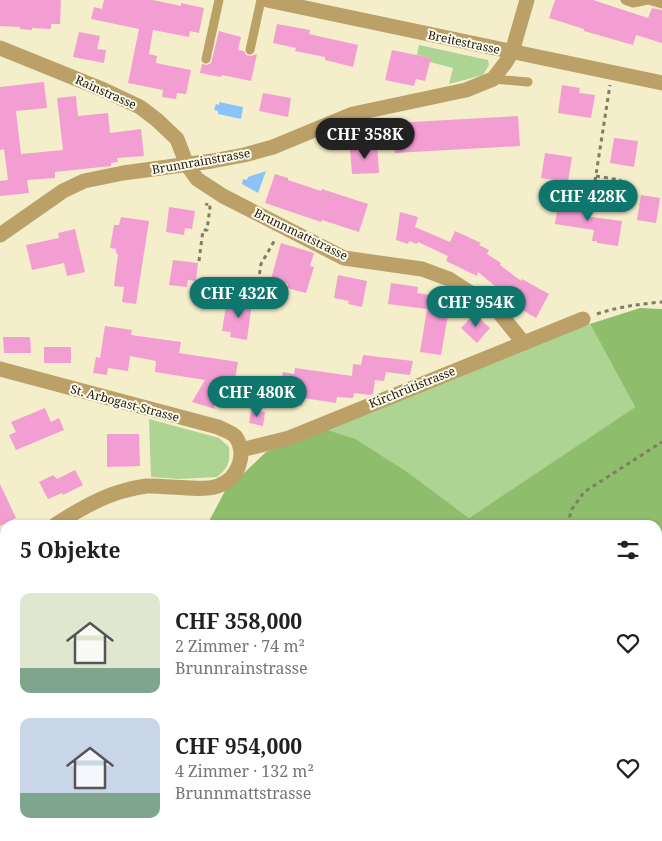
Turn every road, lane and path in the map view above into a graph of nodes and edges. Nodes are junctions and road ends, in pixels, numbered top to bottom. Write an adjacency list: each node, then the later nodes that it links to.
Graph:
1 (219, 0): 10 (lane)
2 (261, 0): 8 (lane)
3 (267, 0): 9 (street, Breitestrasse)
4 (527, 0): 9 (street)
5 (625, 0): 6 (lane)
6 (662, 4)
7 (0, 48): 15 (street, Rainstrasse)
8 (250, 50)
9 (512, 52): 11 (street); 13 (street, Breitestrasse)
10 (206, 59)
11 (493, 79): 12 (lane); 15 (street, Brunnrainstrasse)
12 (528, 82)
13 (662, 83)
14 (609, 95): 16 (path)
15 (187, 165): 20 (street, Brunnmattstrasse); 21 (street, Brunnrainstrasse)
16 (596, 176): 17 (path); 18 (path)
17 (595, 181)
18 (633, 189)
19 (207, 201): 22 (path)
20 (282, 226): 24 (path); 26 (street, Brunnmattstrasse)
21 (0, 235)
22 (198, 261)
23 (662, 302): 25 (path)
24 (240, 305)
25 (582, 319): 26 (street, Kirchrütistrasse)
26 (523, 342): 29 (street, Kirchrütistrasse)
27 (0, 369): 29 (street, St. Arbogast-Strasse)
28 (662, 442): 31 (path)
29 (241, 450): 30 (street)
30 (64, 520)
31 (568, 520)

